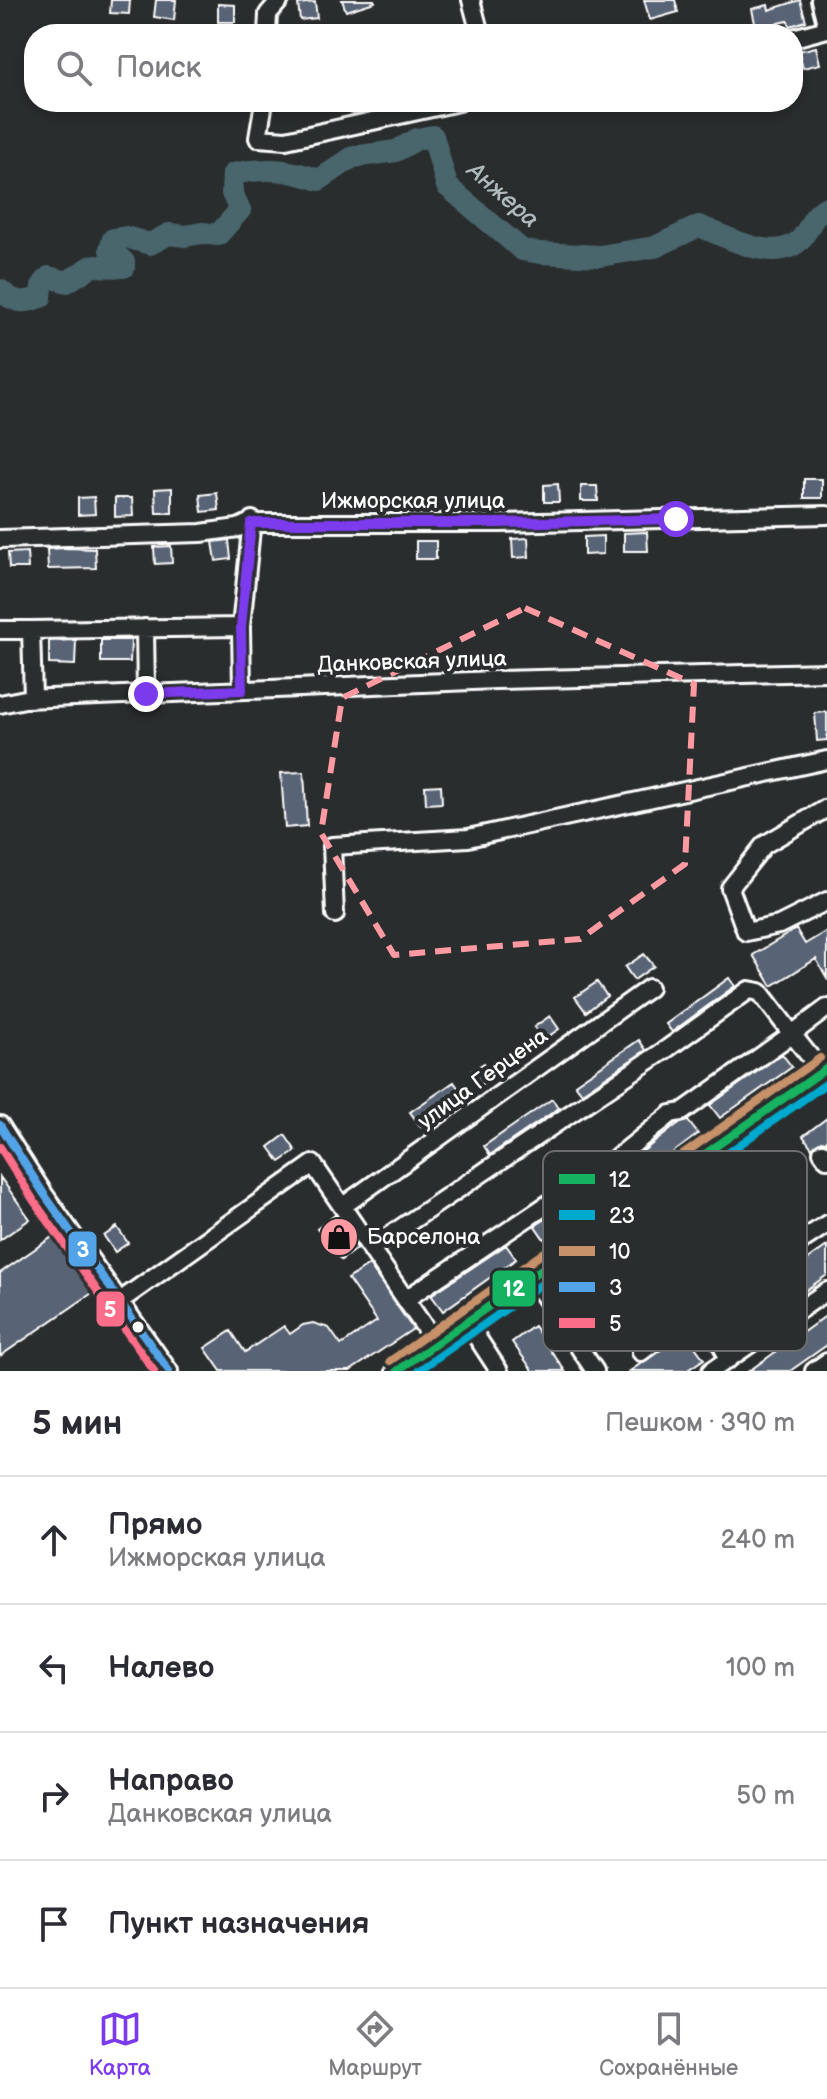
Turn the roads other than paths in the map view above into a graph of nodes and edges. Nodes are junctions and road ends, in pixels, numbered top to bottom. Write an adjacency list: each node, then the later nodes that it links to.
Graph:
1 (280, 0): 4 (street)
2 (471, 0): 5 (street)
3 (820, 0): 6 (street)
4 (268, 24)
5 (477, 24)
6 (827, 28): 7 (street)
7 (803, 35)
8 (262, 112): 9 (street)
9 (413, 112)
10 (827, 515): 11 (street, Ижморская улица)
11 (252, 521): 12 (street, Ижморская улица); 13 (street)
12 (0, 539)
13 (241, 627): 14 (street); 18 (street)
14 (145, 628): 16 (street); 19 (street)
15 (0, 630): 16 (street)
16 (31, 630): 20 (street)
17 (827, 672): 18 (street, Данковская улица)
18 (242, 690): 19 (street, Данковская улица)
19 (146, 694): 20 (street, Данковская улица)
20 (33, 698): 21 (street, Данковская улица)
21 (0, 704)
22 (827, 760): 25 (street)
23 (827, 808): 24 (street)
24 (827, 901)
25 (335, 914)
26 (649, 988): 33 (street, улица Герцена)
27 (827, 1008): 28 (street)
28 (792, 1034): 29 (street); 31 (street); 37 (street)
29 (825, 1072): 32 (main road)
30 (0, 1125): 43 (street)
31 (625, 1151)
32 (709, 1151)
33 (343, 1206): 37 (street); 43 (street)
34 (543, 1207): 42 (street)
35 (827, 1224): 36 (street)
36 (807, 1237)
37 (371, 1248): 42 (street)
38 (543, 1268): 39 (main road)
39 (531, 1276): 41 (street); 45 (main road)
40 (827, 1291): 44 (street)
41 (543, 1294)
42 (406, 1299): 46 (street)
43 (120, 1301): 52 (street)
44 (807, 1305)
45 (467, 1322): 46 (main road); 54 (street)
46 (436, 1344): 53 (main road)
47 (582, 1351): 55 (street)
48 (725, 1351): 50 (street)
49 (741, 1351): 50 (street)
50 (729, 1359): 56 (street)
51 (827, 1362): 57 (street)
52 (169, 1371)
53 (397, 1371)
54 (499, 1371)
55 (595, 1371)
56 (711, 1371)
57 (814, 1371)

